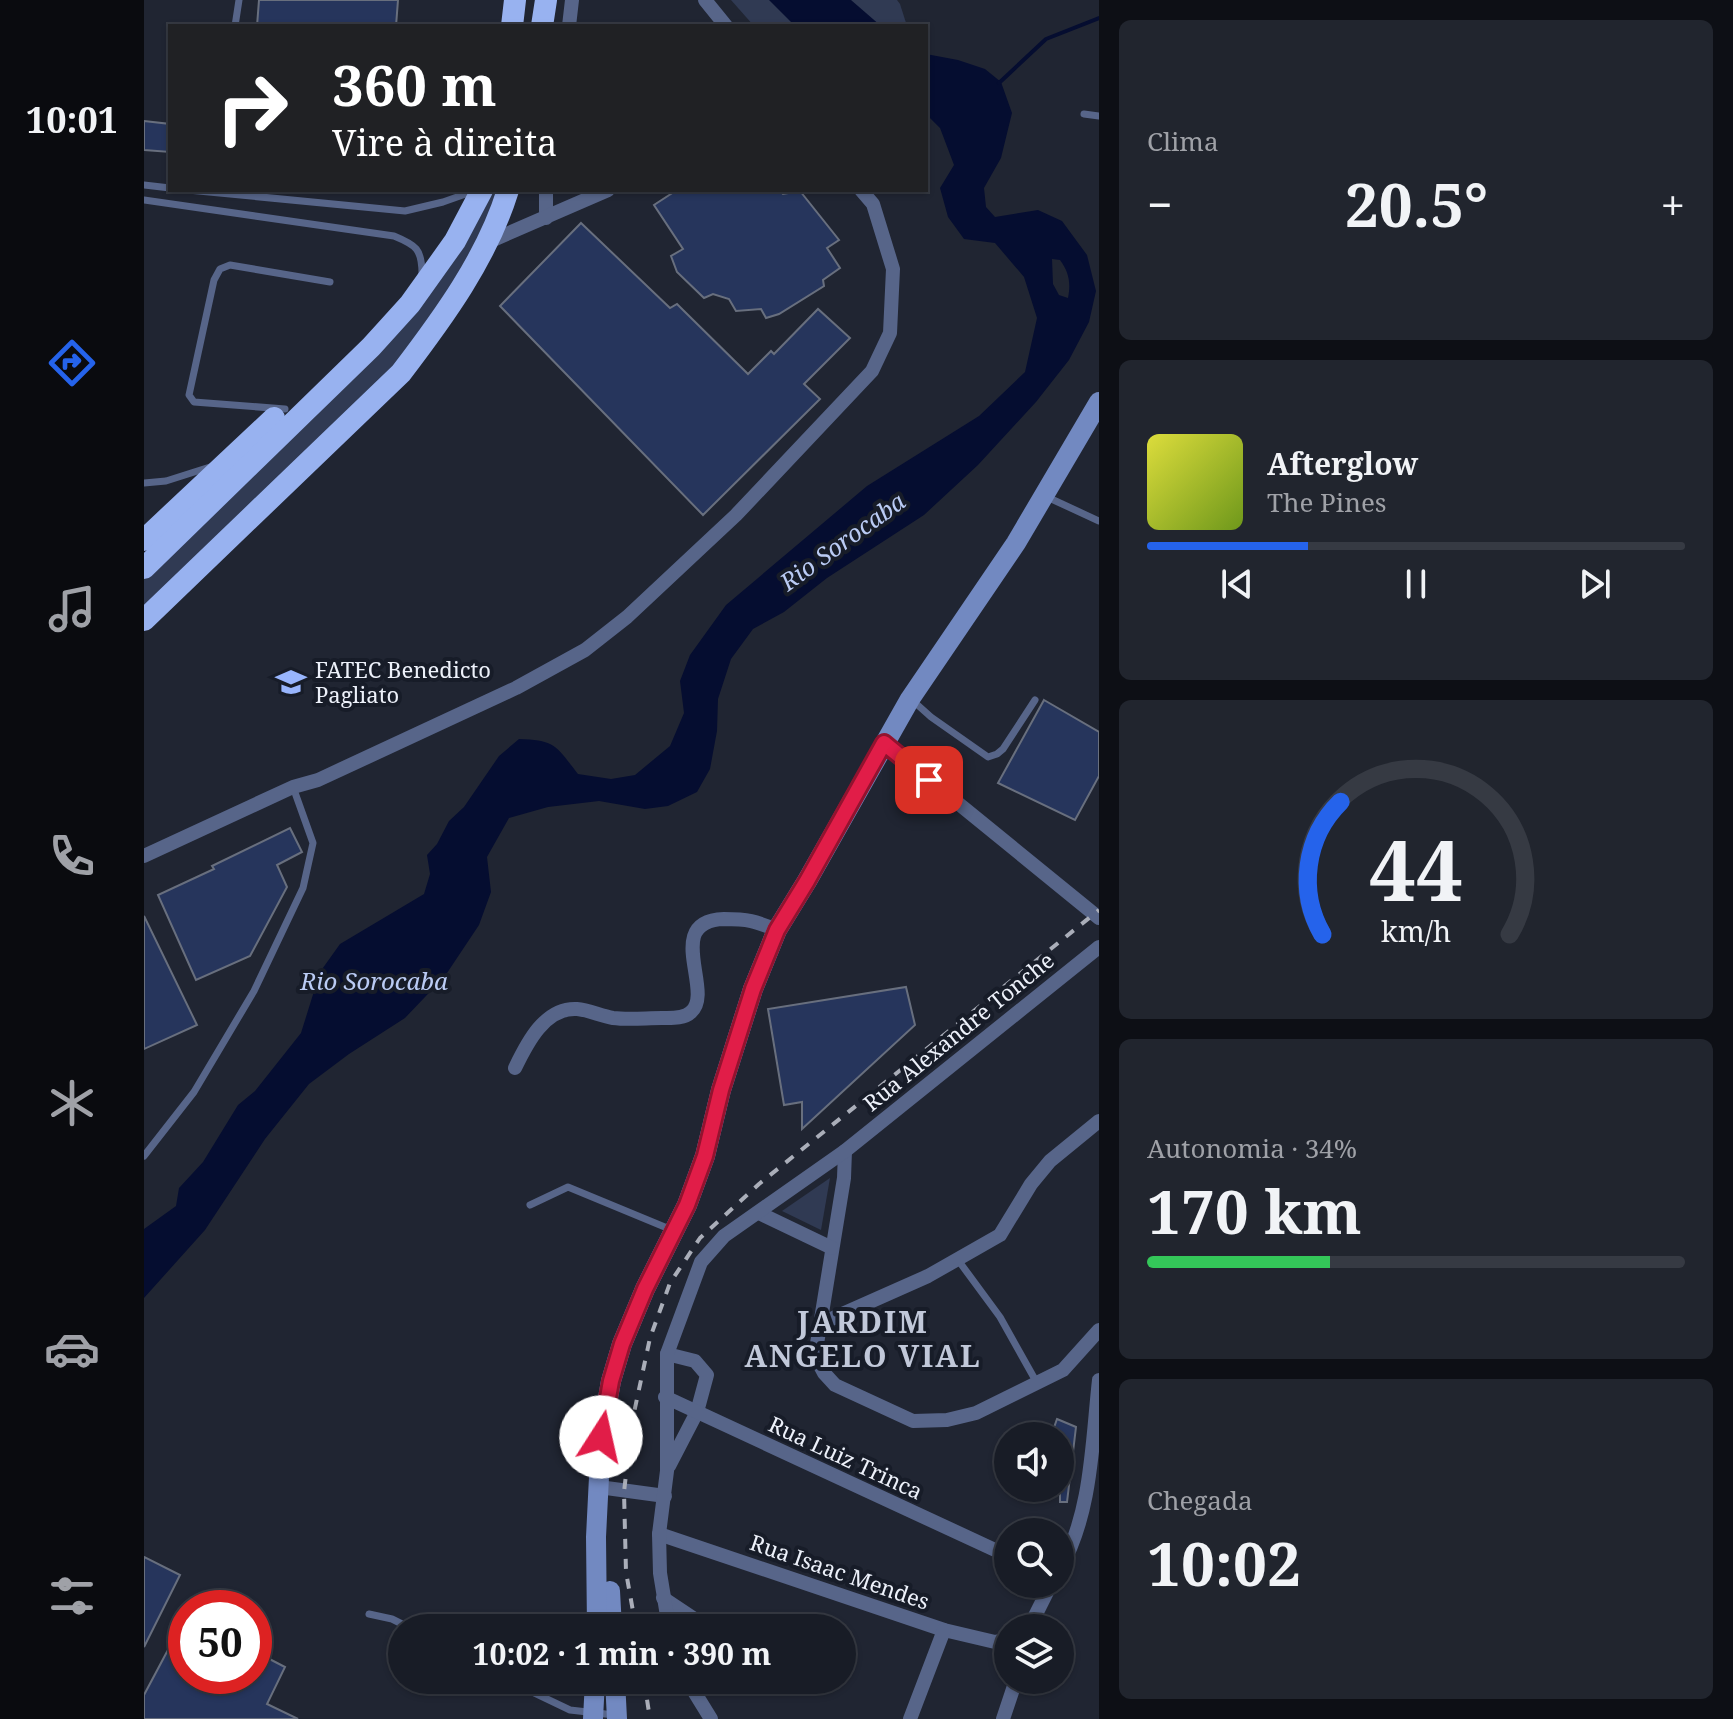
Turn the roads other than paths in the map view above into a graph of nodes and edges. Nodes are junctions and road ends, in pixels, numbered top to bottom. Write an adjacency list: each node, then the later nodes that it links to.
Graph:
1 (239, 0): 6 (lane)
2 (515, 0): 7 (highway)
3 (546, 0): 8 (highway)
4 (572, 0): 9 (street)
5 (705, 0): 10 (street)
6 (235, 24)
7 (512, 24)
8 (542, 24)
9 (569, 24)
10 (724, 24)
11 (1084, 114): 12 (lane)
12 (1099, 116)
13 (144, 185): 14 (lane)
14 (168, 188)
15 (209, 192): 16 (lane)
16 (473, 192)
17 (478, 192): 26 (highway)
18 (507, 192): 24 (highway)
19 (546, 192): 23 (street)
20 (604, 192): 23 (street)
21 (863, 192): 39 (street)
22 (144, 200): 26 (lane)
23 (546, 218): 24 (street)
24 (486, 243): 35 (highway)
25 (330, 282): 28 (lane)
26 (416, 295): 28 (highway); 34 (highway)
27 (1099, 402): 31 (main road)
28 (285, 409): 29 (highway)
29 (228, 462): 30 (lane); 33 (highway)
30 (144, 483)
31 (1043, 495): 32 (lane); 36 (main road)
32 (1099, 521)
33 (144, 540)
34 (144, 568)
35 (144, 620)
36 (910, 699): 37 (lane); 38 (main road)
37 (1035, 700)
38 (884, 743): 41 (street); 42 (main road)
39 (293, 787): 40 (street); 47 (lane)
40 (144, 856)
41 (1099, 918)
42 (777, 930): 44 (street); 50 (main road)
43 (1099, 947): 46 (street, Rua Alexandre Tonche)
44 (515, 1068)
45 (1099, 1121): 52 (street)
46 (845, 1151): 49 (street, Rua Alexandre Tonche); 51 (street)
47 (144, 1156)
48 (530, 1205): 50 (lane)
49 (759, 1213): 51 (street); 55 (street, Rua Alexandre Tonche)
50 (674, 1230): 61 (main road)
51 (832, 1248): 53 (street)
52 (958, 1260): 53 (street); 57 (lane)
53 (820, 1324): 57 (street)
54 (1099, 1330): 57 (street)
55 (667, 1354): 58 (street, Rua Alexandre Tonche); 59 (street)
56 (1099, 1380): 63 (street)
57 (1037, 1383)
58 (665, 1397): 59 (street, Rua Luiz Trinca); 60 (street, Rua Alexandre Tonche)
59 (697, 1412): 60 (street); 65 (street, Rua Luiz Trinca)
60 (667, 1471): 62 (street, Rua Alexandre Tonche)
61 (599, 1494): 62 (street); 68 (main road); 69 (main road)
62 (665, 1496): 64 (street, Rua Alexandre Tonche)
63 (1074, 1532)
64 (659, 1534): 66 (street, Rua Alexandre Tonche); 73 (street, Rua Isaac Mendes)
65 (994, 1550)
66 (663, 1598): 70 (street, Rua Alexandre Tonche); 71 (street)
67 (369, 1614): 72 (lane)
68 (597, 1614)
69 (611, 1614)
70 (666, 1614)
71 (687, 1614)
72 (388, 1618)
73 (944, 1630): 74 (street, Rua Isaac Mendes); 83 (street)
74 (994, 1642)
75 (536, 1694): 80 (lane)
76 (594, 1694): 80 (main road)
77 (616, 1694): 81 (main road)
78 (696, 1694): 82 (street)
79 (1011, 1694): 84 (street)
80 (593, 1716): 81 (lane)
81 (617, 1717)
82 (711, 1719)
83 (910, 1719)
84 (1003, 1719)

